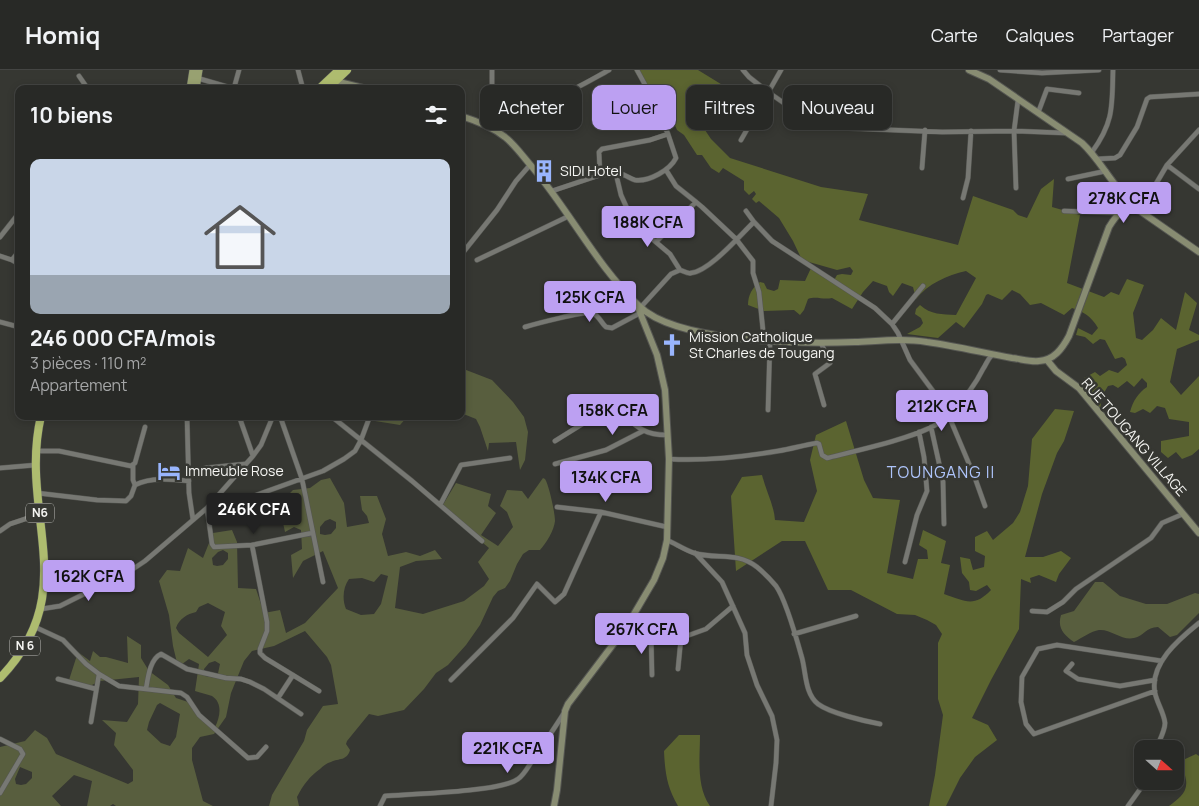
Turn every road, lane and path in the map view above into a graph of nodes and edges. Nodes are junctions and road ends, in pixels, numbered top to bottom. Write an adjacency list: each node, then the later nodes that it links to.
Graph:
1 (193, 70): 21 (main road)
2 (198, 70): 18 (main road)
3 (239, 70): 24 (street)
4 (298, 70): 25 (street)
5 (338, 70): 19 (highway)
6 (347, 70): 19 (highway)
7 (492, 70): 29 (street)
8 (609, 70): 30 (street)
9 (637, 70): 47 (street)
10 (743, 70): 31 (street)
11 (781, 70): 32 (street)
12 (969, 70): 16 (street)
13 (1000, 70): 14 (street)
14 (1099, 70)
15 (1113, 70): 49 (street)
16 (977, 71): 36 (street)
17 (79, 76): 20 (street)
18 (197, 78): 22 (main road); 23 (street)
19 (334, 78): 26 (highway); 27 (highway); 28 (street)
20 (85, 85)
21 (191, 85)
22 (196, 85)
23 (223, 85)
24 (235, 85)
25 (302, 85)
26 (324, 85)
27 (330, 85)
28 (355, 85)
29 (492, 85)
30 (580, 85)
31 (759, 85)
32 (772, 85)
33 (1079, 93): 37 (street)
34 (1199, 94): 50 (street)
35 (773, 95): 42 (street)
36 (1015, 97): 37 (street); 43 (street)
37 (1038, 113): 46 (street)
38 (465, 118): 39 (street)
39 (480, 123)
40 (495, 130): 51 (street)
41 (747, 130): 48 (street)
42 (925, 130): 45 (street); 53 (street)
43 (1014, 130): 45 (street); 46 (street); 59 (street)
44 (1199, 130): 52 (street)
45 (971, 131): 63 (street)
46 (1067, 133): 49 (street)
47 (668, 134): 54 (street); 57 (street)
48 (741, 140)
49 (1092, 152): 50 (street)
50 (1097, 159): 55 (street)
51 (530, 165): 62 (street); 75 (street)
52 (1167, 165): 61 (street); 65 (street)
53 (922, 168)
54 (666, 170): 56 (street); 64 (street)
55 (1106, 171): 58 (street); 60 (street)
56 (616, 174): 57 (street); 74 (street)
57 (600, 175): 62 (street)
58 (1068, 179)
59 (1016, 188)
60 (1118, 188): 65 (street); 68 (street)
61 (1199, 189)
62 (552, 191): 69 (street)
63 (963, 198)
64 (696, 202): 73 (street); 74 (street)
65 (1137, 210): 68 (street); 76 (street)
66 (746, 211): 71 (street)
67 (1064, 211): 68 (street)
68 (1121, 212): 93 (street)
69 (569, 216): 80 (street); 84 (street)
70 (15, 218): 72 (street)
71 (754, 222): 73 (street); 86 (street)
72 (0, 238)
73 (736, 239): 82 (street); 89 (street)
74 (656, 242): 82 (street)
75 (465, 250)
76 (1199, 252)
77 (0, 256): 79 (street)
78 (15, 256): 79 (street)
79 (12, 260): 81 (street)
80 (477, 260)
81 (15, 262)
82 (680, 270): 84 (street)
83 (923, 286): 86 (street)
84 (639, 308): 88 (street); 89 (street); 108 (street)
85 (0, 322): 87 (street)
86 (892, 324): 90 (street)
87 (15, 327)
88 (525, 327)
89 (767, 340): 91 (street); 95 (street)
90 (900, 340): 91 (street); 92 (street); 96 (street)
91 (821, 343): 94 (street)
92 (992, 355): 93 (street); 96 (street)
93 (1047, 360): 132 (street, RUE TOUGANG VILLAGE)
94 (824, 405)
95 (768, 410)
96 (948, 412): 104 (street); 127 (street)
97 (40, 420): 111 (highway, N6)
98 (187, 420): 122 (street)
99 (240, 420): 112 (street)
100 (271, 420): 112 (street)
101 (281, 420): 121 (street)
102 (336, 420): 109 (street)
103 (368, 420): 109 (street)
104 (931, 426): 107 (street); 134 (street)
105 (145, 427): 118 (street)
106 (644, 431): 108 (street); 110 (street); 117 (street)
107 (919, 432): 114 (street); 143 (street)
108 (667, 435): 114 (street)
109 (361, 440): 121 (street); 126 (street)
110 (555, 442)
111 (36, 451): 115 (highway, N6); 118 (street)
112 (253, 456): 116 (street)
113 (510, 458): 126 (street)
114 (669, 460): 135 (street)
115 (36, 464): 119 (street); 124 (highway, N6)
116 (245, 464): 120 (street); 125 (street)
117 (555, 464)
118 (134, 465): 123 (street)
119 (0, 468)
120 (205, 468)
121 (302, 479): 125 (street); 137 (street)
122 (188, 482): 123 (street); 133 (street)
123 (135, 485): 124 (street)
124 (37, 493): 131 (highway, N6)
125 (212, 503): 129 (street)
126 (440, 505): 140 (street)
127 (985, 506)
128 (557, 507): 130 (street)
129 (207, 508): 133 (street); 141 (street)
130 (601, 512): 135 (street); 163 (street)
131 (40, 514): 136 (street); 146 (highway, N6)
132 (1183, 514): 138 (street, RUE TOUGANG VILLAGE); 147 (street)
133 (193, 520): 146 (street)
134 (944, 524)
135 (667, 528): 139 (street)
136 (0, 531)
137 (312, 533): 141 (street); 144 (street)
138 (1199, 533)
139 (667, 540): 142 (street); 150 (street)
140 (482, 541)
141 (252, 545): 159 (street)
142 (695, 553): 145 (street); 153 (street)
143 (905, 562)
144 (323, 582)
145 (733, 606): 154 (street); 181 (street)
146 (41, 609): 151 (highway, N 6)
147 (1032, 611)
148 (856, 616): 153 (street)
149 (1199, 623): 155 (street)
150 (627, 626): 152 (street); 170 (street)
151 (35, 627): 158 (street); 161 (highway, N 6)
152 (651, 633): 154 (street); 160 (street)
153 (794, 634): 173 (street)
154 (681, 638): 157 (street)
155 (1162, 661): 164 (street); 168 (street)
156 (1072, 664): 164 (street)
157 (678, 669)
158 (99, 674): 165 (street); 166 (street)
159 (293, 675): 167 (street); 169 (street)
160 (652, 676)
161 (0, 678)
162 (58, 679): 165 (street)
163 (451, 680)
164 (1155, 680): 168 (street)
165 (96, 689): 172 (street)
166 (146, 689): 169 (street); 176 (street)
167 (319, 691)
168 (1155, 691): 175 (street)
169 (278, 698): 171 (street)
170 (564, 711): 179 (street); 180 (street)
171 (301, 714)
172 (91, 722)
173 (880, 724)
174 (0, 739): 178 (street)
175 (1159, 740)
176 (266, 748)
177 (1140, 790): 182 (street)
178 (0, 794)
179 (380, 806)
180 (554, 806)
181 (771, 806)
182 (1128, 806)

